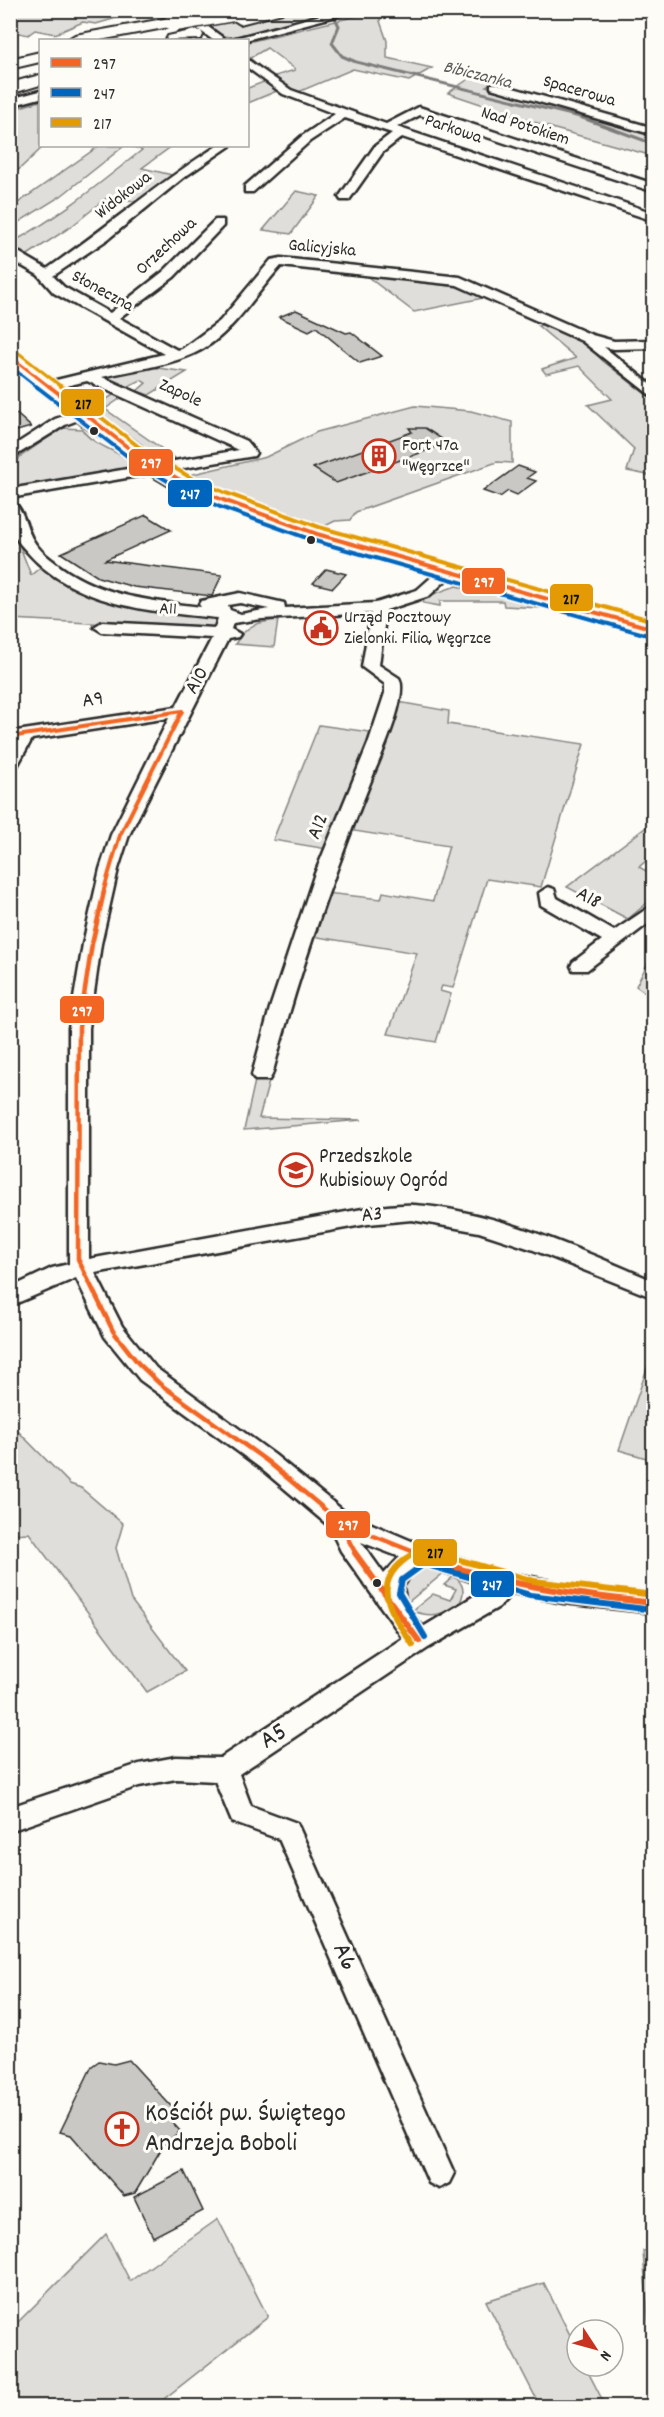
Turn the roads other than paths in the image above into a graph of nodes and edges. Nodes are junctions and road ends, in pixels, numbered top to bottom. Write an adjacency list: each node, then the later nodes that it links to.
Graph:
1 (276, 10): 3 (highway)
2 (354, 10): 9 (street)
3 (236, 14): 4 (highway); 4 (highway, bridge)
4 (181, 27): 5 (highway); 6 (highway); 7 (highway); 8 (street)
5 (83, 39)
6 (116, 39)
7 (153, 39)
8 (217, 39)
9 (239, 39)
10 (39, 47): 11 (highway)
11 (10, 53)
12 (39, 57): 13 (highway)
13 (10, 64)
14 (249, 64): 22 (street, Parkowa)
15 (39, 67): 16 (highway)
16 (10, 74)
17 (39, 80): 19 (highway)
18 (495, 86): 25 (street, Spacerowa)
19 (10, 89)
20 (39, 94): 21 (street)
21 (10, 103)
22 (344, 114): 23 (street, Parkowa); 28 (street)
23 (388, 127): 24 (street, Parkowa); 27 (street, Nad Potokiem)
24 (401, 132): 29 (street); 30 (street, Parkowa)
25 (654, 132)
26 (223, 147): 33 (street, Widokowa)
27 (654, 188)
28 (249, 189)
29 (345, 197)
30 (654, 217)
31 (219, 223): 34 (street, Orzechowa)
32 (15, 256): 33 (street, Słoneczna)
33 (46, 275): 34 (street, Słoneczna)
34 (111, 318): 37 (street, Słoneczna)
35 (587, 338): 36 (street, Galicyjska); 37 (street, Galicyjska); 41 (street, Galicyjska)
36 (654, 344)
37 (176, 354): 39 (street, Galicyjska)
38 (10, 356): 40 (main road)
39 (90, 376): 40 (street, Galicyjska); 44 (street, Zapole)
40 (49, 386): 42 (main road)
41 (654, 394)
42 (81, 414): 43 (street); 46 (main road, bridge)
43 (10, 455)
44 (10, 494)
45 (10, 505): 48 (street)
46 (449, 570): 47 (street); 51 (main road)
47 (378, 608): 49 (street); 60 (street, A12)
48 (225, 611): 49 (street); 52 (street, A10)
49 (253, 612): 52 (street, A10)
50 (102, 627): 52 (street, A11)
51 (654, 629)
52 (224, 638): 53 (street, A10)
53 (182, 711): 54 (street, A9); 61 (street, A10)
54 (18, 736): 55 (street)
55 (10, 764)
56 (548, 893): 58 (street, A18)
57 (654, 910): 58 (street)
58 (615, 939): 59 (street)
59 (580, 966)
60 (262, 1075)
61 (82, 1268): 62 (street, A3); 63 (street, A3); 64 (street, A10)
62 (654, 1290)
63 (10, 1298)
64 (338, 1520): 65 (street, A10); 68 (street, A10)
65 (423, 1556): 66 (street, A10); 68 (street)
66 (506, 1582): 67 (street, A10); 69 (street, A5)
67 (654, 1603)
68 (394, 1604): 69 (street, A10)
69 (419, 1641): 70 (street, A5)
70 (224, 1770): 71 (street); 72 (street, A6)
71 (10, 1819)
72 (439, 2173)

